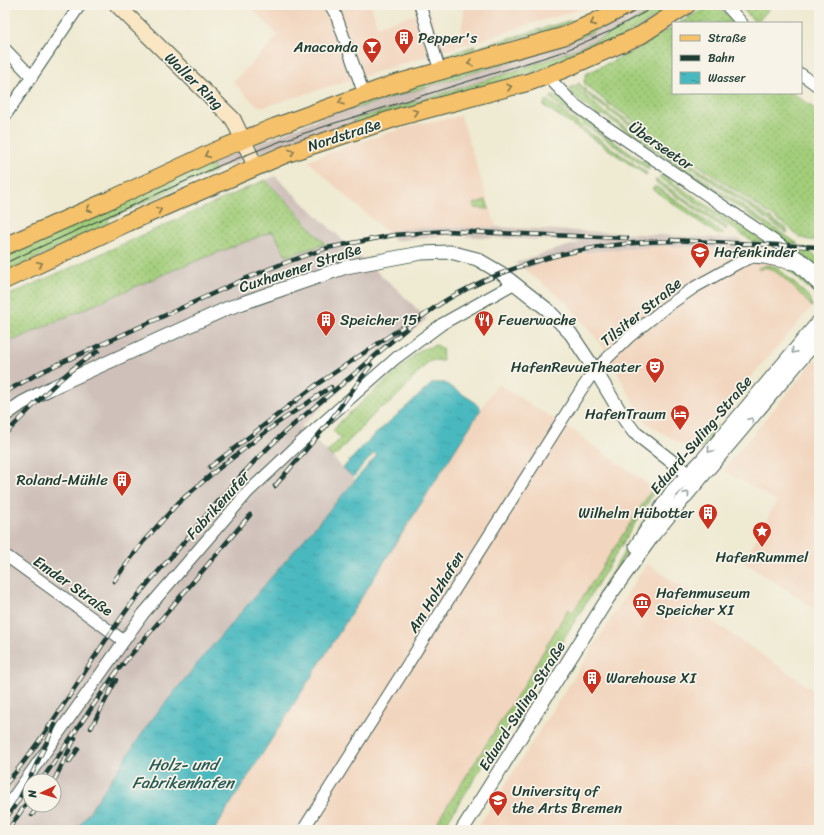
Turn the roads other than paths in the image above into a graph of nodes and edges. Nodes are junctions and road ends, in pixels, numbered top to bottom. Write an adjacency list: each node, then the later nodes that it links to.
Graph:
1 (80, 5): 13 (street)
2 (117, 5): 17 (main road, Waller Ring)
3 (330, 5): 15 (street)
4 (420, 5): 10 (street)
5 (628, 5): 10 (main road, Nordstraße, one-way to 10)
6 (687, 5): 12 (main road, Nordstraße)
7 (726, 5): 8 (street)
8 (741, 22)
9 (5, 49): 13 (street)
10 (440, 71): 15 (main road, Nordstraße)
11 (802, 75): 14 (street)
12 (547, 76): 18 (main road, Nordstraße, one-way to 12); 19 (street, Überseetor)
13 (32, 77): 16 (street)
14 (819, 87)
15 (364, 94): 17 (main road, Nordstraße, one-way to 17)
16 (5, 116)
17 (243, 140): 18 (main road, Waller Ring); 20 (main road, Nordstraße, one-way to 20)
18 (256, 167): 23 (main road, Nordstraße, one-way to 18)
19 (764, 234): 21 (street, Überseetor); 22 (street, Überseetor)
20 (5, 246)
21 (798, 265): 25 (street, Überseetor); 28 (street, Tilsiter Straße)
22 (819, 273)
23 (5, 280)
24 (515, 283): 28 (street, Cuxhavener Straße); 29 (street, Cuxhavener Straße); 32 (street, Fabrikenufer)
25 (819, 286)
26 (819, 321): 30 (street, Eduard-Suling-Straße, one-way to 30)
27 (819, 342): 30 (street, Eduard-Suling-Straße, one-way to 27)
28 (595, 370): 30 (street, Cuxhavener Straße); 34 (street, Am Holzhafen)
29 (5, 415)
30 (693, 478): 35 (street, Eduard-Suling-Straße)
31 (5, 555): 32 (street, Emder Straße)
32 (124, 640): 33 (street, Fabrikenufer)
33 (5, 809)
34 (302, 830)
35 (462, 830)

